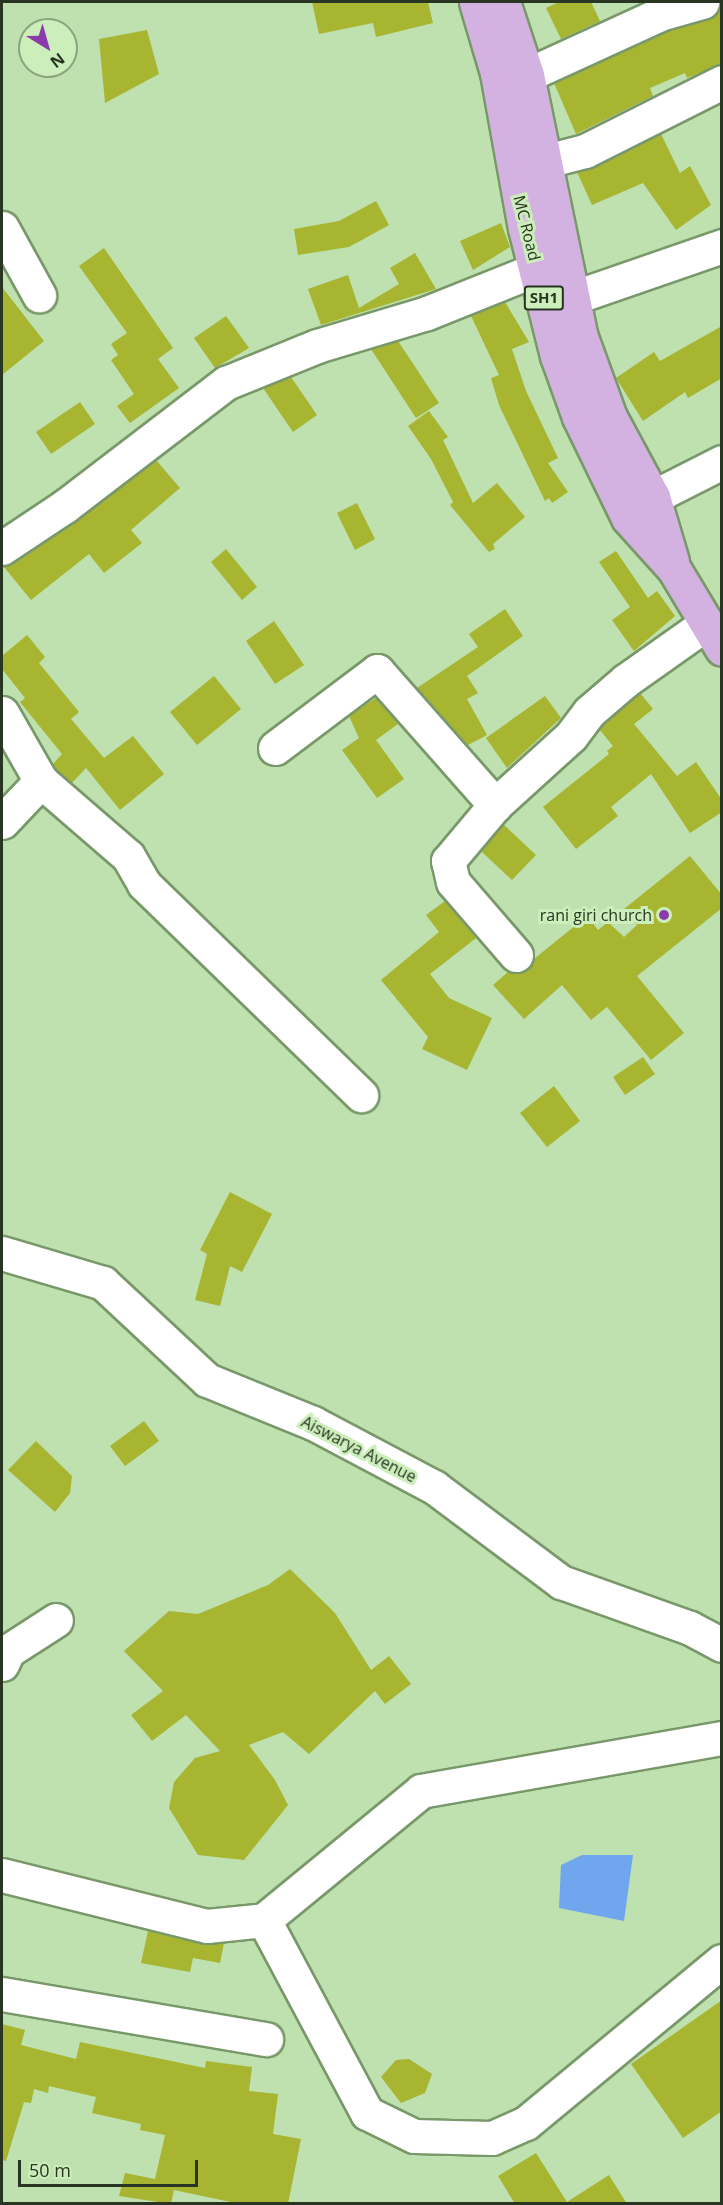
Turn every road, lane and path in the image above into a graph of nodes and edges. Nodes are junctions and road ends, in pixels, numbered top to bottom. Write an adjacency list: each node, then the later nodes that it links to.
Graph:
1 (476, 2): 9 (main road, MC Road / SH1)
2 (503, 2): 4 (main road, MC Road / SH1)
3 (702, 2): 4 (street)
4 (527, 75): 6 (main road, MC Road / SH1)
5 (722, 82): 6 (street)
6 (546, 161): 11 (main road, MC Road / SH1)
7 (2, 228): 10 (street)
8 (722, 246): 11 (street)
9 (537, 269): 14 (street); 15 (main road, MC Road / SH1)
10 (39, 294)
11 (575, 297): 13 (main road, MC Road / SH1)
12 (722, 462): 13 (street)
13 (653, 497): 15 (main road, MC Road / SH1)
14 (2, 548)
15 (674, 569): 16 (main road, MC Road / SH1)
16 (714, 636): 20 (street)
17 (2, 713): 19 (street)
18 (275, 748): 20 (street)
19 (41, 781): 21 (street); 23 (street)
20 (495, 805): 22 (street)
21 (2, 822)
22 (516, 955)
23 (361, 1095)
24 (2, 1253): 26 (street, Aiswarya Avenue)
25 (56, 1620): 27 (street)
26 (722, 1645)
27 (4, 1654)
28 (722, 1738): 30 (street)
29 (2, 1875): 30 (street)
30 (264, 1920): 31 (street)
31 (722, 1961)
32 (2, 1994): 33 (street)
33 (266, 2039)

